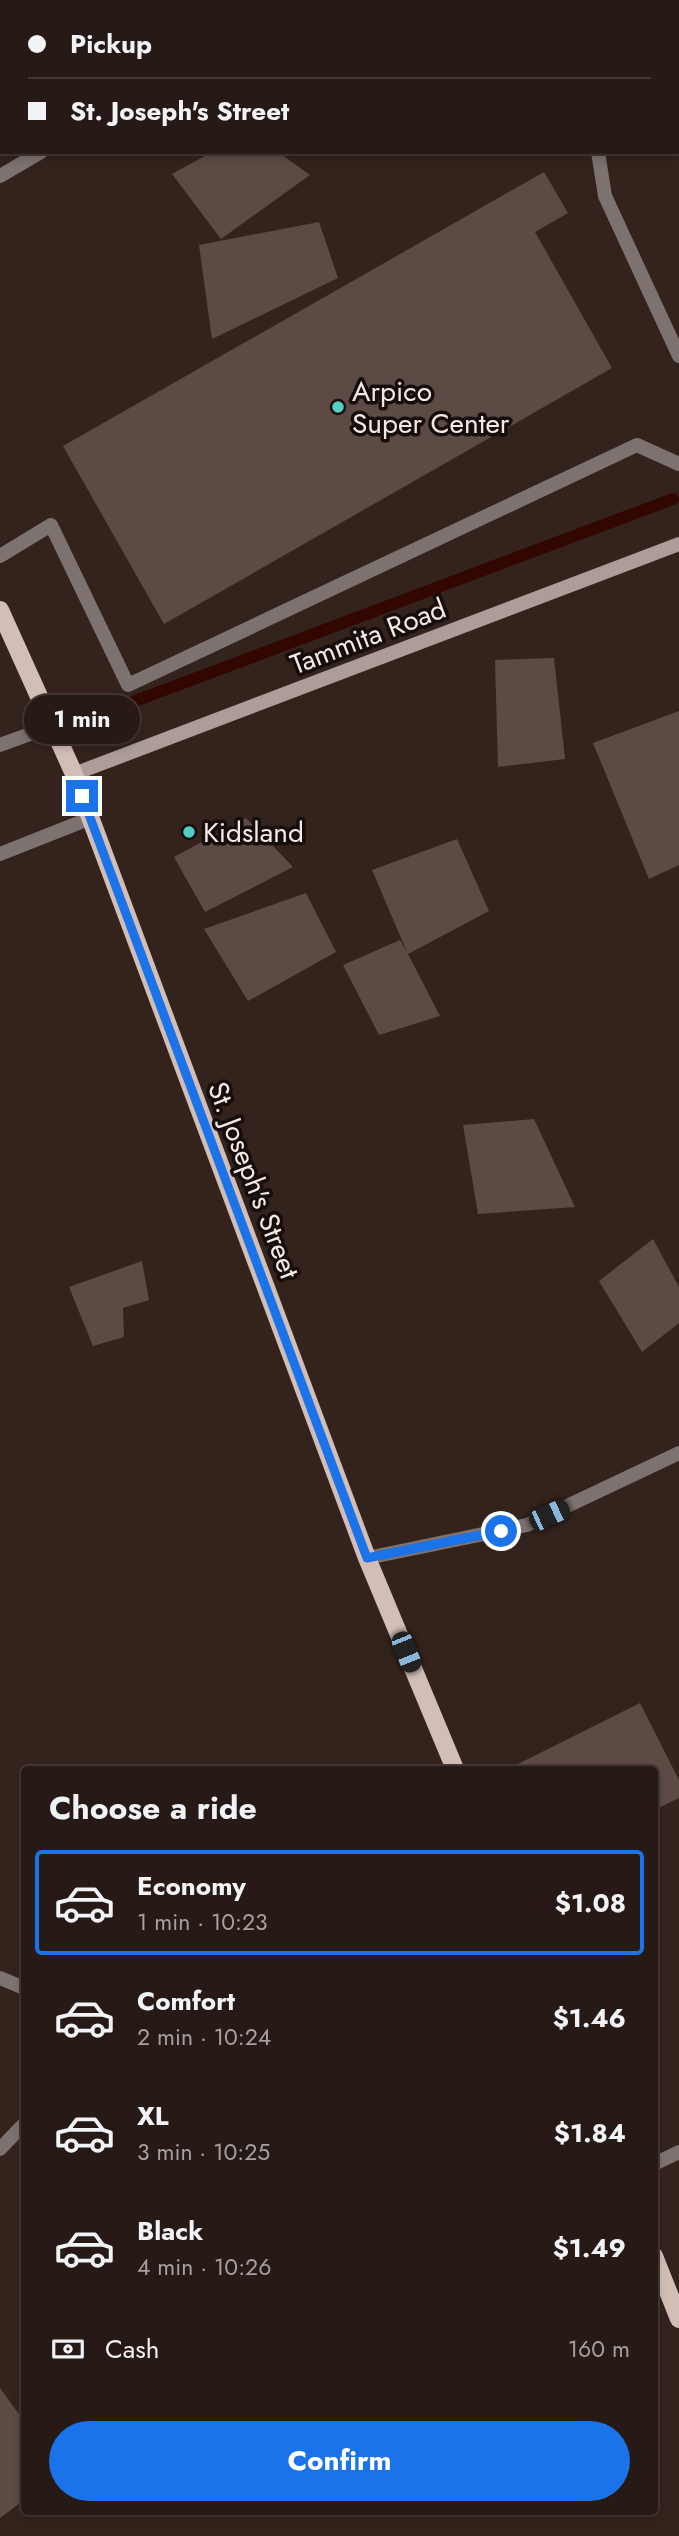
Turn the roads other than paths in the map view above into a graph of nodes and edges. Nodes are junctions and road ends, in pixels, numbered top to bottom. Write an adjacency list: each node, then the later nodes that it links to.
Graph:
1 (38, 154): 3 (street)
2 (598, 154): 4 (street)
3 (0, 176)
4 (679, 356)
5 (679, 464): 7 (street)
6 (679, 544): 11 (street, Tammita Road)
7 (0, 556)
8 (0, 610): 9 (main road, St. Joseph's Street)
9 (52, 726): 10 (street); 11 (main road, St. Joseph's Street)
10 (0, 745)
11 (74, 775): 12 (main road, St. Joseph's Street)
12 (91, 818): 13 (street); 15 (main road, St. Joseph's Street)
13 (0, 854)
14 (679, 1453): 15 (street)
15 (367, 1558): 16 (main road, St. Joseph's Street)
16 (454, 1766)
17 (0, 1978): 18 (street)
18 (21, 1987)
19 (21, 2127): 20 (street)
20 (0, 2149)
21 (679, 2152): 22 (street)
22 (658, 2162)
23 (658, 2266): 24 (main road)
24 (679, 2319)

